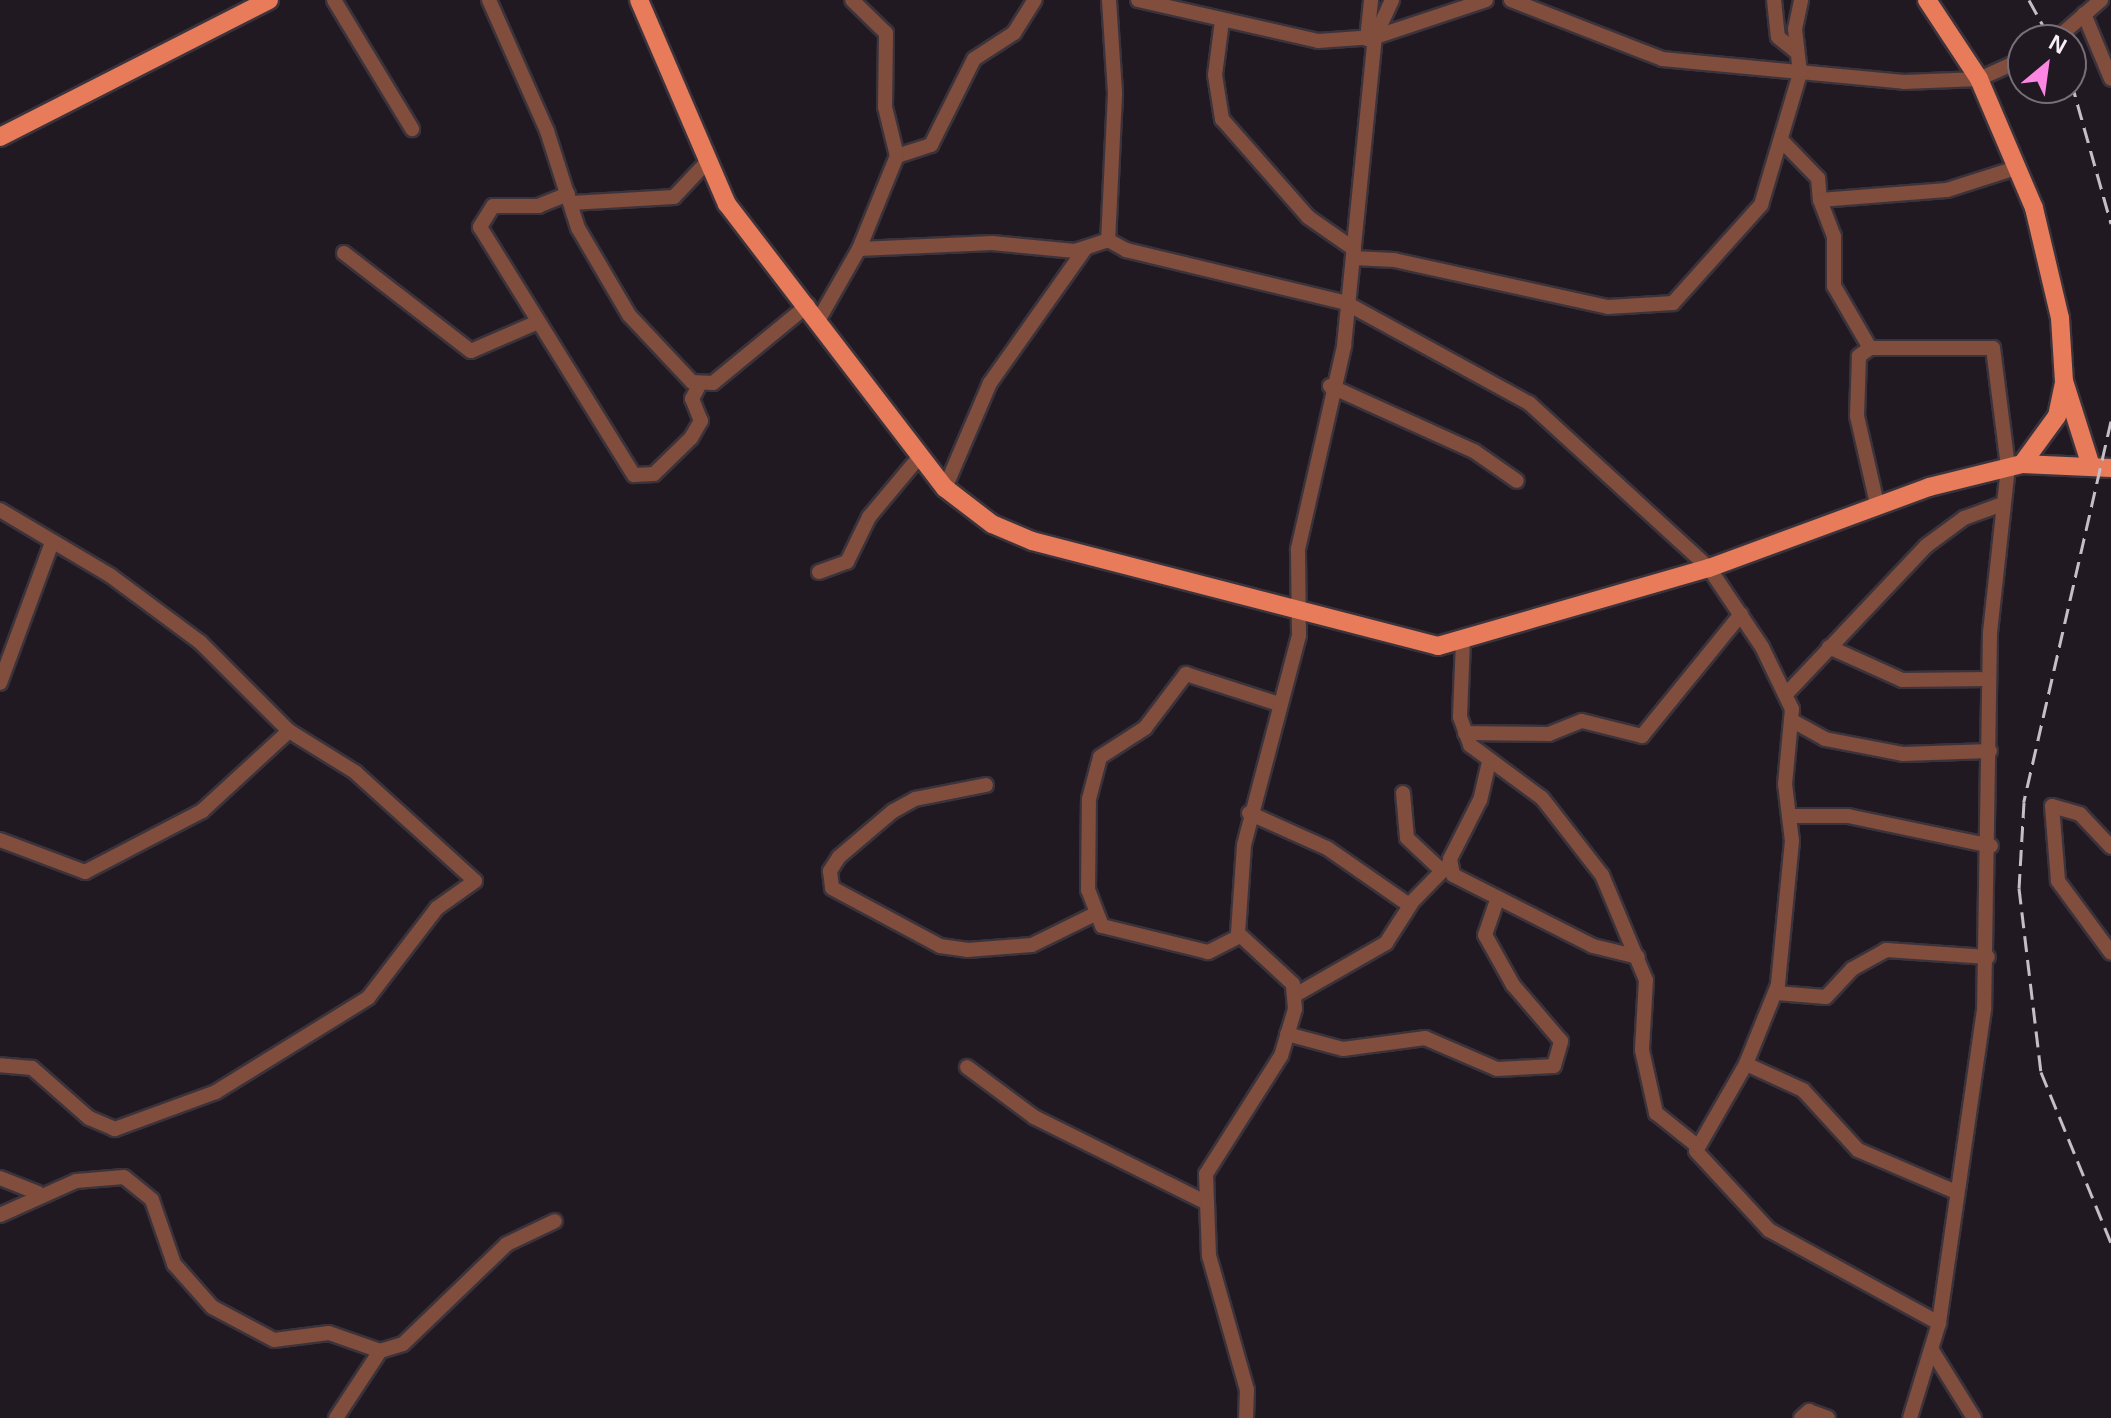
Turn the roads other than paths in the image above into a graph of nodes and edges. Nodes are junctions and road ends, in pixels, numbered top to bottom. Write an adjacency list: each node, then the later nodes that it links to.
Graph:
1 (334, 0): 27 (street)
2 (489, 0): 33 (street)
3 (639, 0): 31 (main road)
4 (852, 0): 30 (street)
5 (1035, 0): 30 (street)
6 (1109, 0): 35 (street)
7 (1138, 0): 17 (street)
8 (1371, 0): 21 (street)
9 (1392, 0): 21 (street)
10 (1486, 0): 21 (street)
11 (1511, 0): 24 (street)
12 (1774, 0): 22 (street)
13 (1801, 0): 22 (street)
14 (1927, 0): 25 (main road)
15 (2101, 0): 18 (street)
16 (258, 3): 28 (main road)
17 (1198, 7): 19 (street)
18 (2084, 14): 20 (street); 26 (street)
19 (1222, 21): 21 (street); 39 (street)
20 (2073, 24)
21 (1371, 38): 39 (street)
22 (1795, 51): 24 (street)
23 (2007, 66): 25 (street)
24 (1800, 73): 25 (street); 29 (street)
25 (1979, 79): 32 (main road)
26 (2111, 79)
27 (412, 129)
28 (0, 137)
29 (1782, 141): 34 (street); 39 (street)
30 (897, 156): 36 (street)
31 (705, 164): 33 (street); 42 (main road)
32 (2016, 168): 34 (street); 46 (main road)
33 (570, 199): 41 (street); 47 (street)
34 (1820, 200): 45 (street)
35 (1108, 240): 37 (street); 40 (street)
36 (859, 249): 37 (street); 42 (street)
37 (1084, 250): 54 (street)
38 (344, 253): 44 (street)
39 (1353, 253): 40 (street)
40 (1346, 303): 48 (street); 59 (street)
41 (527, 305): 43 (street); 44 (street)
42 (814, 312): 47 (street); 49 (main road)
43 (538, 322): 44 (street); 47 (street)
44 (509, 333)
45 (1870, 348): 51 (street); 55 (street)
46 (2064, 381): 50 (main road); 51 (main road)
47 (699, 385)
48 (1330, 386): 53 (street); 61 (street)
49 (920, 456): 54 (main road); 60 (street)
50 (2090, 463): 51 (main road); 52 (main road)
51 (2015, 466): 55 (main road); 56 (street)
52 (2111, 468)
53 (1517, 481)
54 (945, 488): 61 (main road)
55 (1877, 504): 59 (main road)
56 (1999, 505): 64 (street); 65 (street)
57 (0, 510): 58 (street)
58 (51, 545): 66 (street); 70 (street)
59 (1709, 568): 62 (street); 63 (main road)
60 (819, 572)
61 (1301, 609): 63 (main road); 68 (street)
62 (1741, 614): 67 (street); 71 (street)
63 (1463, 641): 71 (street)
64 (1829, 647): 65 (street); 67 (street)
65 (1989, 679): 72 (street)
66 (0, 683)
67 (1789, 691): 69 (street)
68 (1279, 704): 76 (street); 84 (street)
69 (1791, 720): 72 (street); 77 (street)
70 (289, 731): 79 (street); 93 (street)
71 (1465, 733): 73 (street)
72 (1990, 751): 80 (street)
73 (1489, 762): 81 (street); 87 (street)
74 (986, 785): 84 (street)
75 (1403, 793): 81 (street)
76 (1249, 813): 83 (street); 85 (street)
77 (1791, 816): 80 (street); 89 (street)
78 (2109, 838): 86 (street)
79 (0, 840)
80 (1991, 846): 88 (street)
81 (1444, 866): 82 (street); 83 (street)
82 (1497, 900): 87 (street); 91 (street)
83 (1411, 904): 90 (street)
84 (1093, 915): 85 (street)
85 (1240, 936): 90 (street)
86 (2111, 953)
87 (1638, 957): 95 (street)
88 (1988, 957): 89 (street); 97 (street)
89 (1776, 993): 92 (street)
90 (1297, 994): 91 (street)
91 (1287, 1034): 99 (street)
92 (1746, 1064): 95 (street); 97 (street)
93 (0, 1065)
94 (967, 1067): 99 (street)
95 (1696, 1145): 102 (street)
96 (0, 1178): 98 (street)
97 (1956, 1192): 102 (street)
98 (38, 1193): 100 (street); 103 (street)
99 (1203, 1201): 106 (street)
100 (0, 1215)
101 (555, 1221): 103 (street)
102 (1939, 1323): 104 (street)
103 (380, 1351): 105 (street)
104 (1933, 1352): 109 (street); 110 (street)
105 (336, 1418)
106 (1246, 1418)
107 (1801, 1418): 108 (street)
108 (1828, 1418)
109 (1910, 1418)
110 (1974, 1418)

